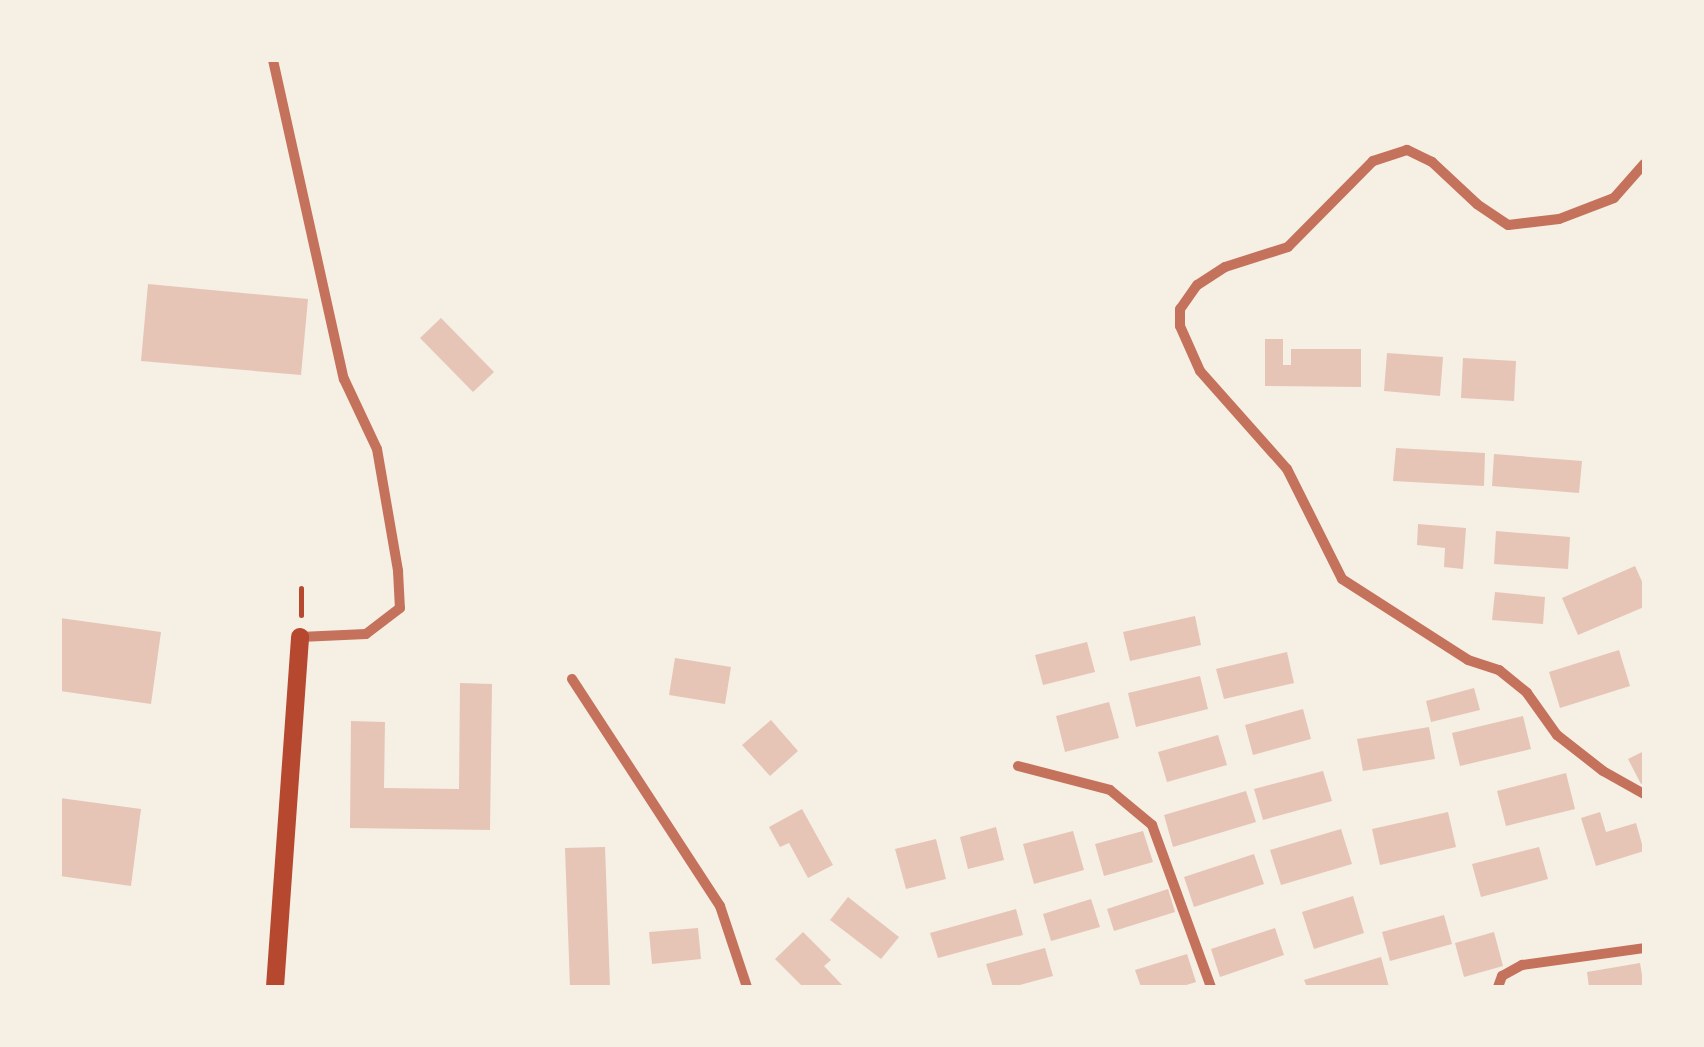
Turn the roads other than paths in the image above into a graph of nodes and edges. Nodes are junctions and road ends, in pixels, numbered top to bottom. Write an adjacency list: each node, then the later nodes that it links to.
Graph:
1 (273, 60): 3 (street)
2 (1644, 164): 6 (street)
3 (300, 637): 8 (main road)
4 (572, 679): 9 (street)
5 (1018, 766): 10 (street)
6 (1644, 794)
7 (1644, 948): 11 (street)
8 (275, 987)
9 (747, 987)
10 (1211, 987)
11 (1498, 987)

